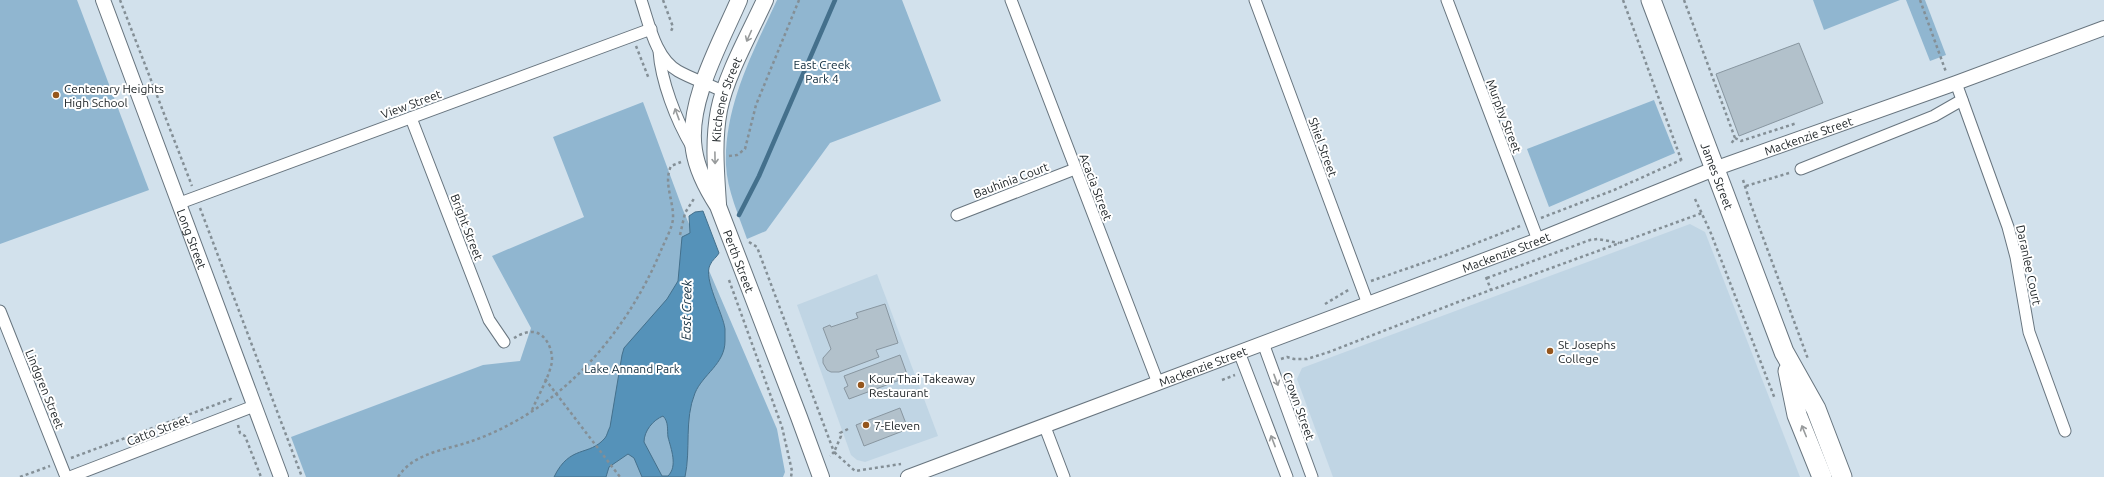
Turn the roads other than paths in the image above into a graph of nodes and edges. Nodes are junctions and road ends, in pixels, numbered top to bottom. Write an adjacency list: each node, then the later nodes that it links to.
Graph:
1 (103, 0): 21 (street, Long Street)
2 (641, 0): 10 (street, Perth Street)
3 (739, 0): 12 (main road, Kitchener Street)
4 (765, 0): 14 (main road, Kitchener Street, one-way to 14)
5 (1011, 0): 18 (street, Acacia Street)
6 (1255, 0): 25 (street, Shiel Street)
7 (1447, 0): 24 (street, Murphy Street)
8 (1651, 0): 20 (highway, James Street)
9 (2104, 28): 13 (street, Mackenzie Street)
10 (651, 29): 11 (street, Perth Street); 16 (street, View Street)
11 (658, 48): 12 (street, Perth Street); 17 (street, Perth Street, one-way to 11)
12 (704, 82): 14 (street, Perth Street); 17 (main road, Kitchener Street)
13 (1956, 83): 15 (street, Daranlee Court); 20 (street, Mackenzie Street)
14 (724, 92): 22 (main road, Kitchener Street, one-way to 22)
15 (1962, 100): 19 (street); 34 (street, Daranlee Court)
16 (411, 118): 21 (street, View Street); 27 (street, Bright Street)
17 (695, 153): 22 (main road, Perth Street)
18 (1075, 169): 23 (street, Bauhinia Court); 31 (street, Acacia Street)
19 (1801, 169)
20 (1714, 170): 24 (street, Mackenzie Street); 30 (highway, James Street)
21 (180, 202): 32 (street, Long Street)
22 (718, 206): 38 (main road, Perth Street)
23 (957, 214)
24 (1538, 240): 25 (street, Mackenzie Street)
25 (1368, 304): 28 (street, Mackenzie Street)
26 (0, 311): 35 (street, Lindgren Street)
27 (504, 342)
28 (1263, 343): 29 (street, Mackenzie Street); 42 (street, Crown Street, one-way to 42)
29 (1239, 352): 31 (street, Mackenzie Street); 41 (street, one-way to 29)
30 (1784, 352): 43 (highway, James Street, one-way to 30); 44 (highway, James Street)
31 (1158, 383): 33 (street, Mackenzie Street)
32 (254, 406): 36 (street, Catto Street); 37 (street, Long Street)
33 (1046, 427): 39 (street, Mackenzie Street); 40 (street)
34 (2065, 431)
35 (66, 477)
36 (70, 477)
37 (282, 477)
38 (821, 477)
39 (908, 477)
40 (1064, 477)
41 (1287, 477)
42 (1312, 477)
43 (1822, 477)
44 (1842, 477)

